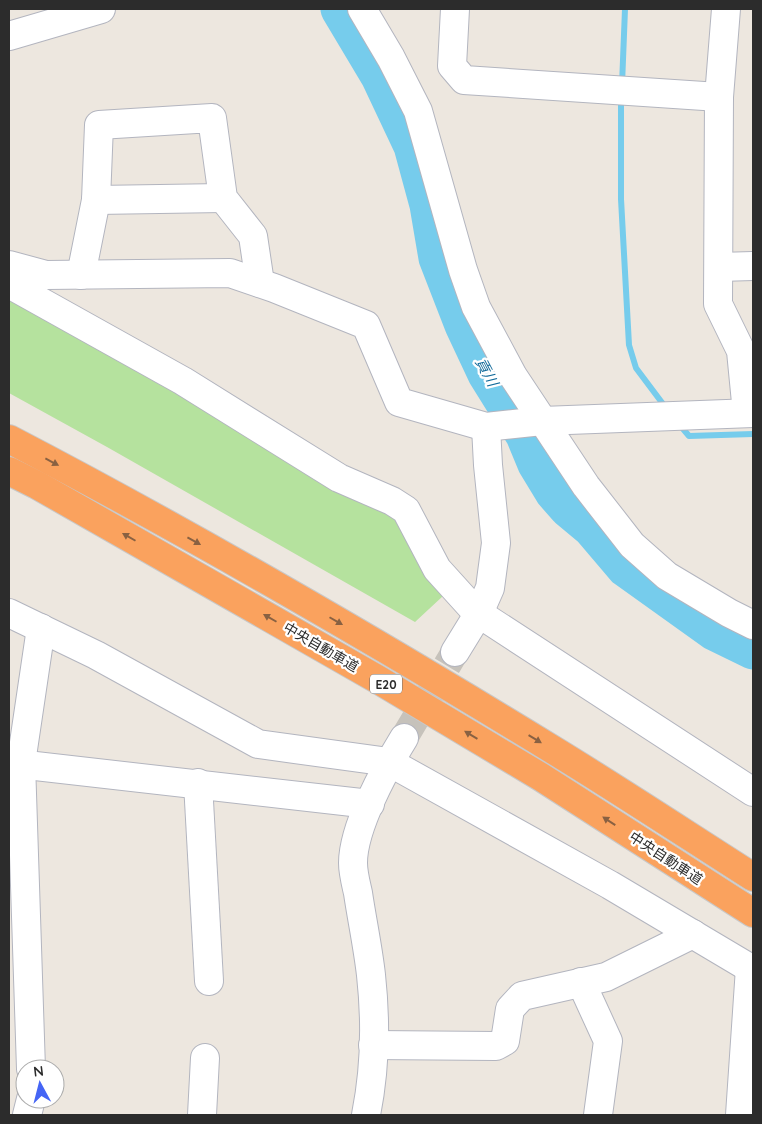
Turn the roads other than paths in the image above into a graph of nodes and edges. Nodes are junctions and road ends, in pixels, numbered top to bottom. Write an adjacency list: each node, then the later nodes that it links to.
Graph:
1 (101, 9): 5 (street)
2 (362, 9): 16 (street)
3 (455, 9): 6 (street)
4 (726, 9): 6 (street)
5 (9, 36)
6 (719, 98): 11 (street)
7 (222, 198): 8 (street); 8 (street); 13 (street)
8 (96, 200): 12 (street)
9 (9, 265): 12 (street)
10 (753, 266): 11 (street)
11 (719, 267): 15 (street)
12 (81, 275): 13 (street)
13 (260, 283): 17 (street)
14 (9, 284): 21 (street)
15 (750, 413): 16 (street)
16 (542, 421): 17 (street); 22 (street)
17 (486, 427): 21 (street)
18 (9, 439): 31 (highway, E20, one-way to 31)
19 (9, 471): 32 (highway, 中央自動車道 / E20, one-way to 19)
20 (9, 613): 23 (street)
21 (479, 613): 24 (street); 29 (street)
22 (753, 626)
23 (41, 628): 26 (street); 27 (street)
24 (455, 652)
25 (404, 738): 26 (street)
26 (389, 762): 30 (street); 33 (street)
27 (15, 763): 28 (street); 39 (street)
28 (198, 784): 30 (street); 35 (street)
29 (753, 792)
30 (370, 804): 37 (street)
31 (753, 877)
32 (753, 913)
33 (693, 934): 34 (street); 36 (street)
34 (751, 969): 43 (street)
35 (210, 981)
36 (581, 982): 37 (street); 42 (street)
37 (373, 1045): 41 (street)
38 (205, 1058): 40 (street)
39 (30, 1059)
40 (202, 1115)
41 (366, 1115)
42 (598, 1115)
43 (740, 1115)

